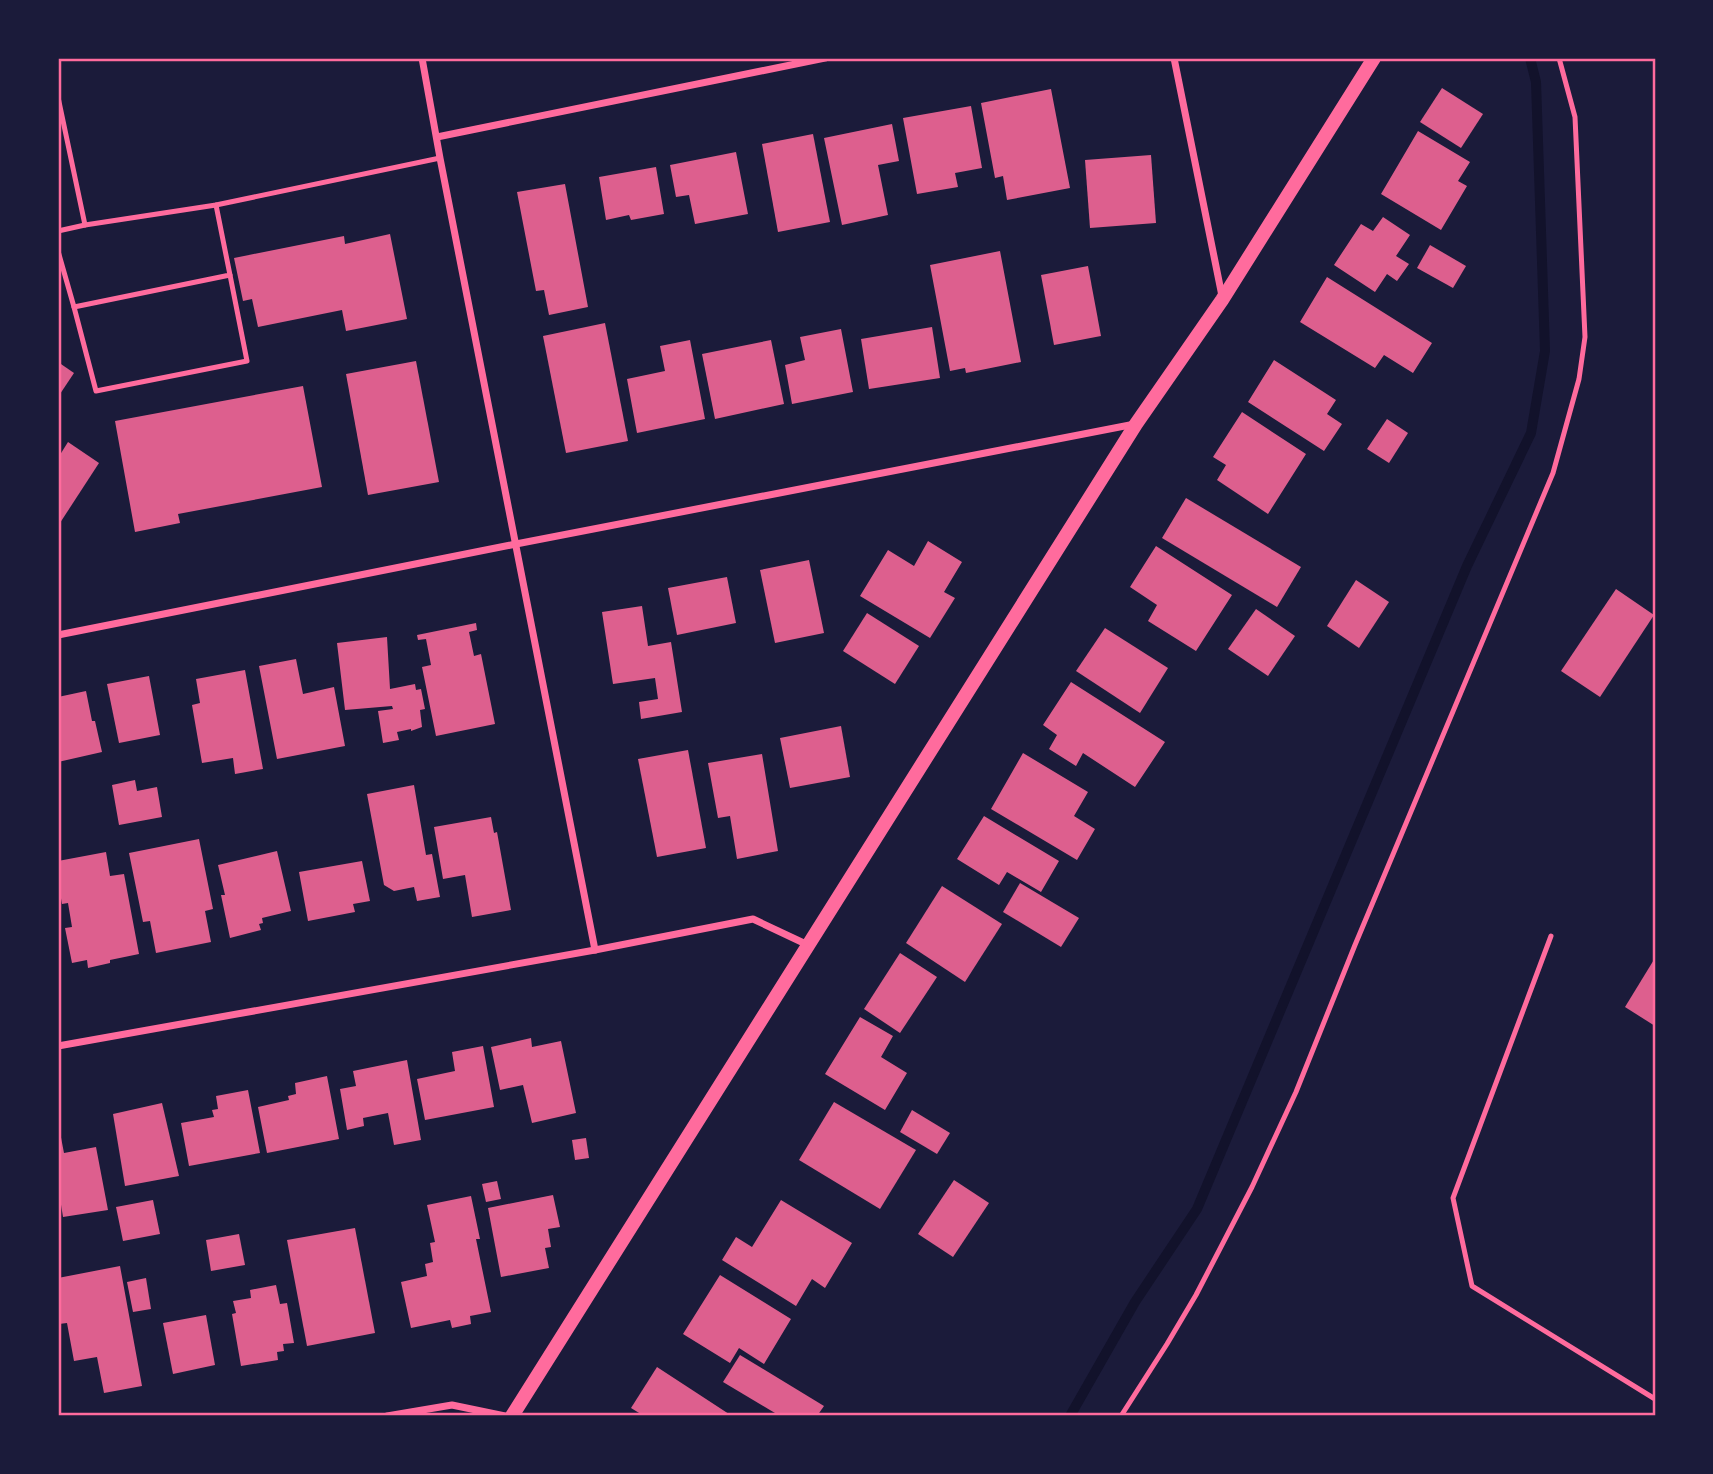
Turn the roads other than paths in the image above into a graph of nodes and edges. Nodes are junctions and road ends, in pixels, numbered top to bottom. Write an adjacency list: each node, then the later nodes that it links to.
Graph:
1 (422, 58): 7 (street)
2 (825, 58): 7 (street)
3 (1174, 58): 14 (street)
4 (1374, 58): 14 (main road)
5 (1559, 58): 27 (lane)
6 (58, 97): 10 (lane)
7 (437, 137): 8 (street)
8 (440, 158): 9 (lane); 17 (street)
9 (216, 205): 10 (lane); 13 (lane)
10 (85, 225): 11 (lane)
11 (58, 231)
12 (58, 251): 15 (lane)
13 (230, 275): 15 (lane); 15 (lane)
14 (1223, 300): 16 (main road)
15 (74, 307)
16 (1136, 424): 17 (street); 20 (main road)
17 (516, 544): 18 (street); 21 (street)
18 (58, 635)
19 (1551, 936): 23 (lane)
20 (808, 945): 21 (street); 26 (main road)
21 (595, 950): 22 (street)
22 (58, 1046)
23 (1655, 1399)
24 (387, 1416): 25 (street)
25 (505, 1416)
26 (512, 1416)
27 (1121, 1416)

